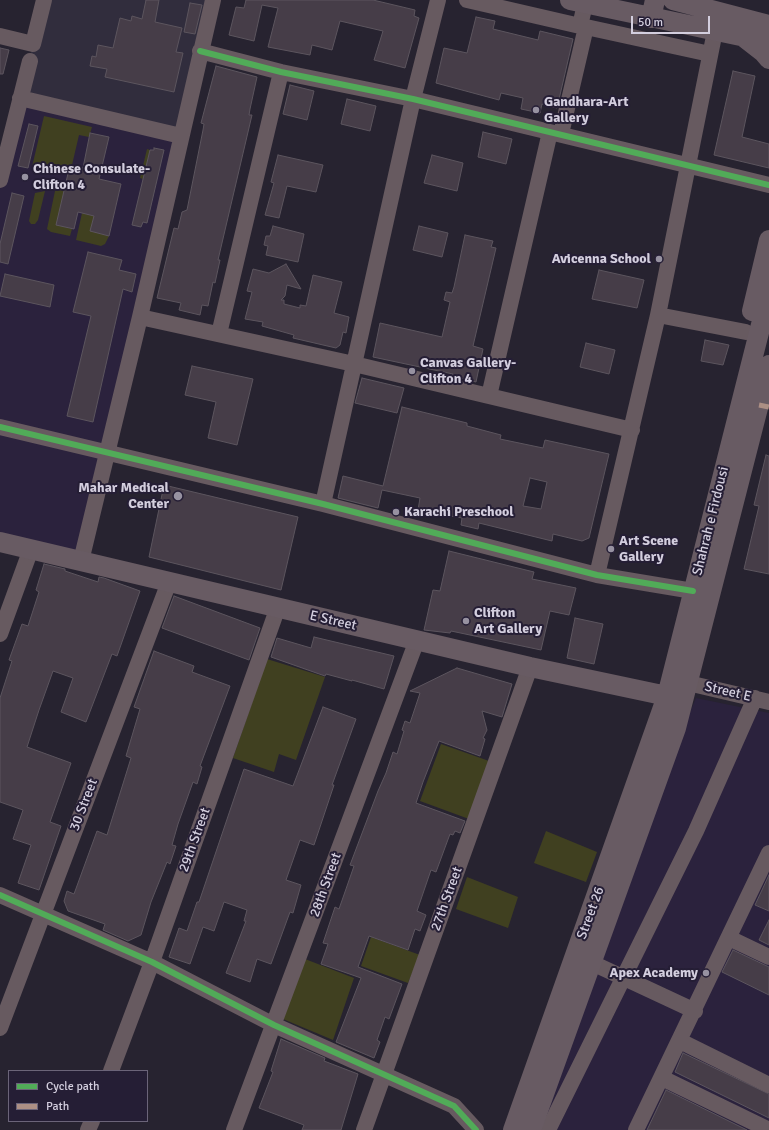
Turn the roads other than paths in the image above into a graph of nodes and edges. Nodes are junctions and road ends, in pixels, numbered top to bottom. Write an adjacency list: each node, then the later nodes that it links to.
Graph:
1 (44, 0): 11 (street)
2 (213, 0): 13 (street)
3 (438, 0): 19 (street)
4 (467, 0): 9 (street)
5 (673, 0): 8 (main road)
6 (578, 2): 7 (main road); 9 (street)
7 (653, 9): 10 (main road)
8 (759, 25): 10 (main road); 12 (main road); 15 (main road)
9 (583, 26): 14 (street); 20 (street)
10 (715, 31): 14 (street)
11 (0, 36)
12 (769, 42)
13 (200, 51): 17 (street); 21 (street)
14 (710, 54): 22 (street)
15 (769, 59)
16 (30, 61): 18 (street)
17 (281, 72): 19 (street); 29 (street)
18 (20, 98): 21 (street); 23 (street)
19 (414, 99): 20 (street); 31 (street)
20 (556, 133): 22 (street); 33 (street)
21 (181, 136): 28 (street)
22 (689, 165): 24 (street); 27 (street)
23 (0, 180)
24 (769, 185)
25 (769, 240): 30 (main road)
26 (769, 293): 30 (main road)
27 (658, 315): 30 (street); 36 (street)
28 (140, 317): 29 (street); 37 (street)
29 (219, 334): 31 (street)
30 (751, 339): 44 (main road, Shahrah e Firdousi)
31 (354, 364): 33 (street); 38 (street)
32 (769, 365): 34 (main road)
33 (489, 396): 36 (street)
34 (764, 406): 49 (main road)
35 (0, 427): 37 (street)
36 (632, 430): 42 (street)
37 (108, 452): 38 (street); 41 (street)
38 (323, 504): 42 (street)
39 (0, 542): 40 (main road, E Street)
40 (31, 549): 41 (main road, E Street); 46 (street)
41 (81, 561): 43 (main road, E Street)
42 (597, 575): 44 (street)
43 (169, 582): 45 (main road, E Street); 54 (street, 30 Street)
44 (692, 591): 49 (main road, Shahrah e Firdousi)
45 (278, 608): 47 (main road, E Street); 57 (street, 29th Street)
46 (0, 634)
47 (417, 640): 48 (main road, E Street); 61 (street, 28th Street)
48 (530, 667): 49 (main road, E Street); 65 (street, 27th Street)
49 (679, 693): 50 (street, Street E); 58 (main road, Street 26); 71 (main road, Street 26)
50 (762, 700): 59 (street)
51 (769, 853): 52 (street)
52 (765, 871): 55 (street)
53 (0, 895): 54 (street)
54 (42, 914): 57 (street); 62 (street, 30 Street)
55 (729, 938): 56 (street); 60 (street)
56 (769, 957)
57 (152, 962): 61 (street); 64 (street, 29th Street)
58 (590, 962): 59 (street); 72 (main road, Street 26)
59 (623, 978): 60 (street); 73 (street)
60 (695, 1010): 63 (street)
61 (274, 1025): 65 (street); 68 (street, 28th Street)
62 (0, 1028)
63 (680, 1040): 66 (street); 67 (street)
64 (111, 1070)
65 (384, 1075): 69 (street, 27th Street); 70 (street)
66 (662, 1078): 74 (street); 75 (street)
67 (769, 1085)
68 (234, 1130)
69 (364, 1130)
70 (476, 1130)
71 (513, 1130)
72 (531, 1130)
73 (548, 1130)
74 (636, 1130)
75 (769, 1130)

